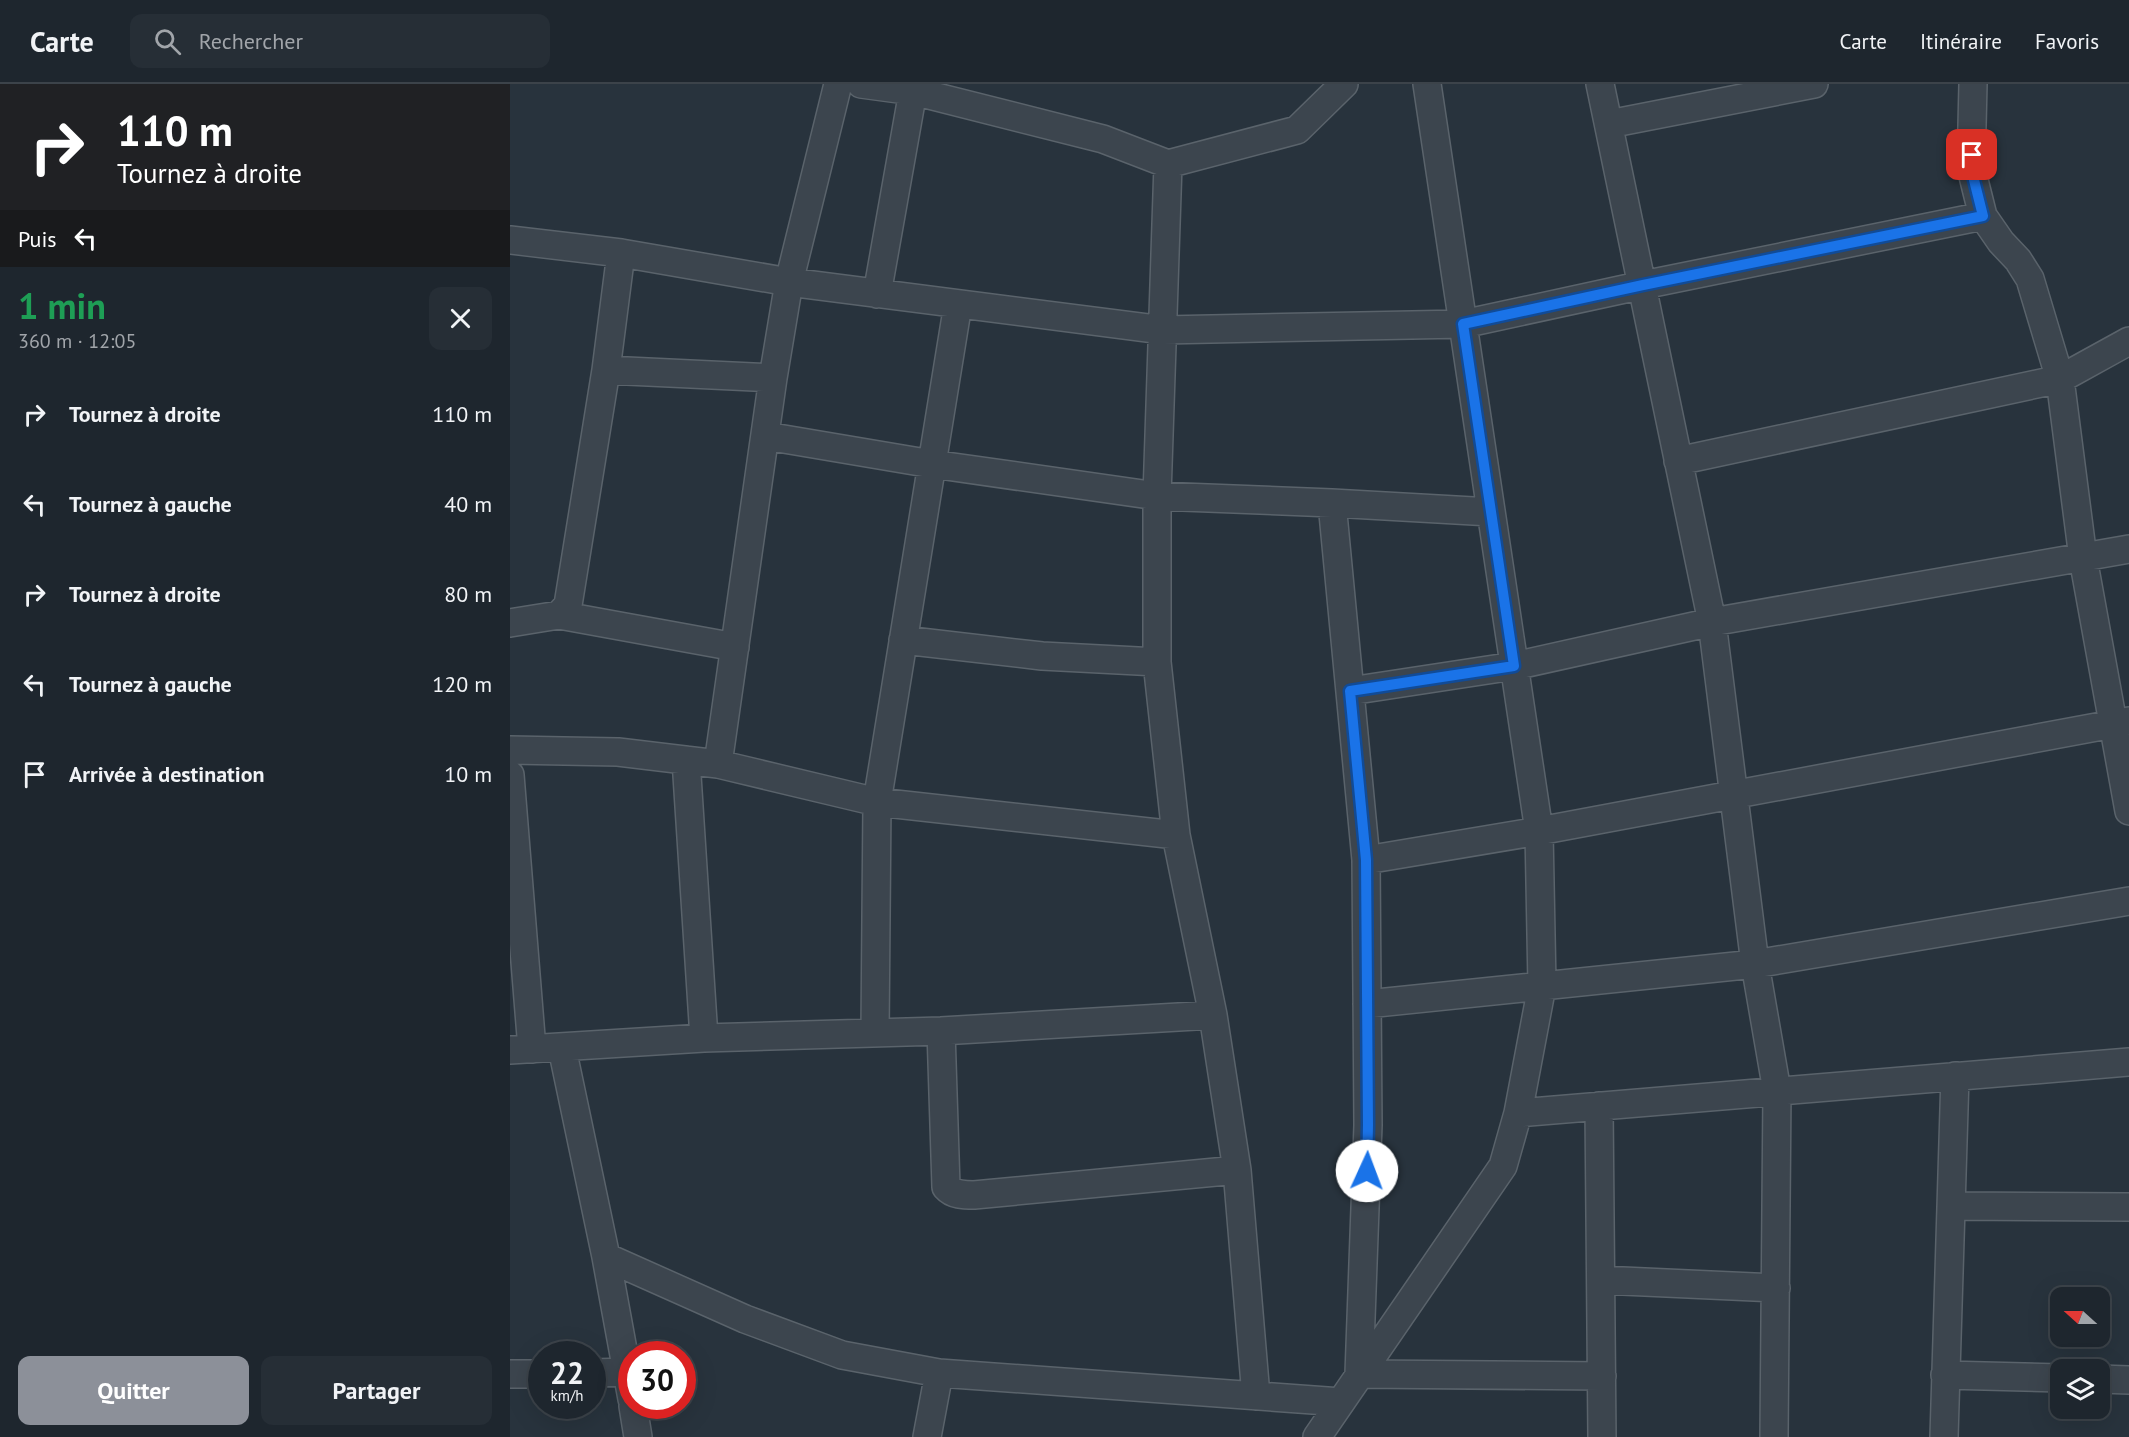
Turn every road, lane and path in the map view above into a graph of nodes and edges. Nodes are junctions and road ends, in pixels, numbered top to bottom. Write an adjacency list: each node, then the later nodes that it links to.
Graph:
1 (838, 84): 14 (street)
2 (861, 84): 8 (street)
3 (1344, 84): 10 (street)
4 (1426, 84): 18 (street)
5 (1600, 84): 9 (street)
6 (1814, 84): 9 (street)
7 (1973, 84): 11 (street)
8 (913, 91): 10 (street); 16 (street)
9 (1609, 124): 15 (street)
10 (1168, 164): 19 (street)
11 (1983, 216): 15 (street); 23 (street)
12 (510, 240): 13 (street)
13 (621, 253): 14 (street); 21 (street)
14 (789, 282): 16 (street); 22 (street)
15 (1643, 285): 18 (street); 25 (street)
16 (877, 294): 17 (street)
17 (958, 304): 19 (street); 26 (street)
18 (1463, 324): 19 (street); 29 (street)
19 (1163, 330): 27 (street)
20 (2129, 341): 23 (street)
21 (606, 370): 22 (street); 32 (street)
22 (773, 378): 24 (street)
23 (2060, 380): 25 (street); 31 (street)
24 (766, 436): 26 (street); 36 (street)
25 (1678, 461): 33 (street)
26 (932, 464): 27 (street); 35 (street)
27 (1157, 496): 28 (street); 37 (street)
28 (1332, 503): 29 (street); 39 (street)
29 (1491, 512): 38 (street)
30 (2129, 549): 31 (street)
31 (2083, 558): 33 (street); 40 (street)
32 (559, 615): 34 (street); 36 (street)
33 (1712, 622): 38 (street); 45 (street)
34 (510, 623)
35 (903, 640): 37 (street); 46 (street)
36 (735, 647): 43 (street)
37 (1157, 662): 49 (street)
38 (1514, 666): 39 (street); 48 (street)
39 (1350, 691): 50 (street)
40 (2121, 723): 45 (street); 47 (street)
41 (510, 750): 42 (street)
42 (686, 760): 43 (street); 58 (street)
43 (718, 764): 46 (street)
44 (510, 775): 60 (street)
45 (1733, 794): 48 (street); 52 (street)
46 (877, 802): 49 (street); 57 (street)
47 (2129, 811)
48 (1539, 831): 50 (street); 53 (street)
49 (1176, 835): 55 (street)
50 (1366, 860): 54 (street)
51 (2129, 901): 52 (street)
52 (1755, 964): 53 (street); 63 (street)
53 (1542, 986): 54 (street); 65 (street)
54 (1367, 1004): 76 (street)
55 (1213, 1015): 56 (street); 66 (street)
56 (941, 1031): 57 (street); 66 (street)
57 (874, 1032): 58 (street)
58 (704, 1038): 59 (street)
59 (562, 1048): 60 (street); 69 (street)
60 (521, 1050)
61 (2129, 1062): 62 (street)
62 (1955, 1076): 63 (street); 67 (street)
63 (1777, 1091): 64 (street); 71 (street)
64 (1599, 1106): 65 (street); 70 (street)
65 (1518, 1113): 76 (street)
66 (1237, 1170): 82 (street)
67 (1951, 1206): 68 (street); 77 (street)
68 (2129, 1207)
69 (606, 1257): 72 (street); 73 (street)
70 (1601, 1280): 71 (street); 78 (street)
71 (1776, 1288): 89 (street)
72 (621, 1341)
73 (939, 1373): 82 (street); 86 (street)
74 (510, 1374): 75 (street)
75 (528, 1374)
76 (1359, 1374): 78 (street); 83 (street)
77 (1946, 1375): 79 (street); 90 (street)
78 (1602, 1376): 88 (street)
79 (2050, 1378)
80 (2110, 1379): 81 (street)
81 (2129, 1380)
82 (1256, 1396): 83 (street)
83 (1341, 1402): 87 (street)
84 (635, 1419): 85 (street)
85 (638, 1437)
86 (927, 1437)
87 (1317, 1437)
88 (1602, 1437)
89 (1774, 1437)
90 (1944, 1437)

